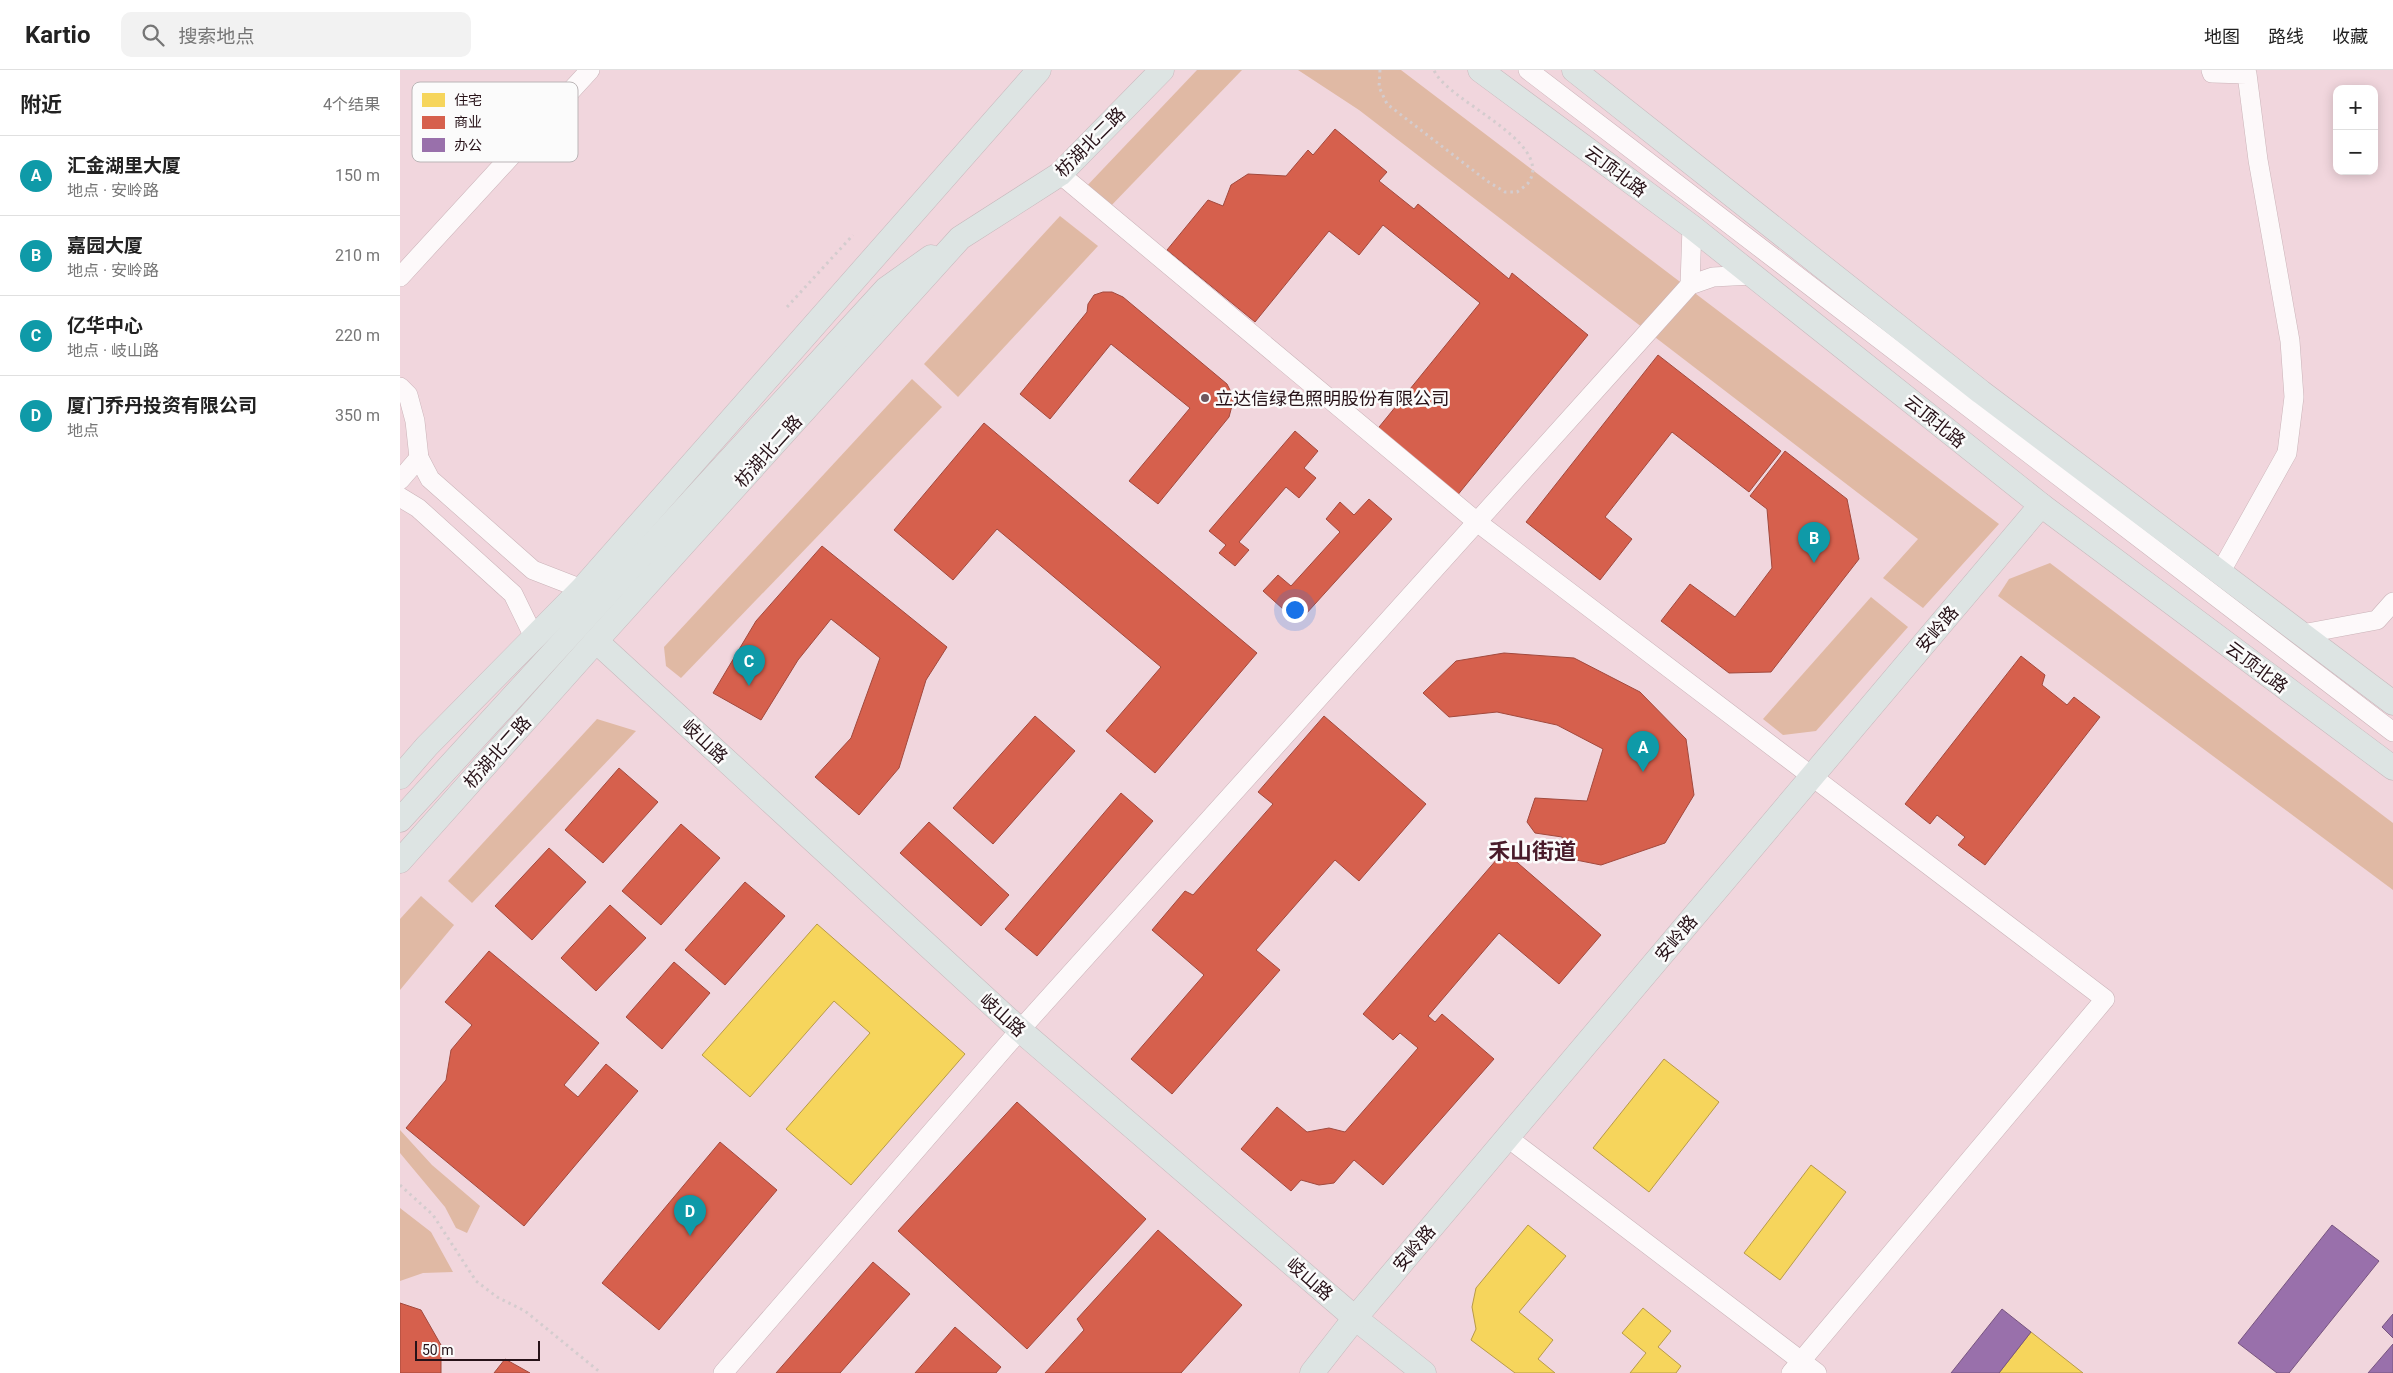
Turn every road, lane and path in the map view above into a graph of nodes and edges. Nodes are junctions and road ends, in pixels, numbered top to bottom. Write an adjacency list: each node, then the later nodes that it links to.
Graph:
1 (590, 70): 10 (street)
2 (1040, 70): 27 (main road)
3 (1162, 70): 12 (main road, 枋湖北二路)
4 (1380, 70): 5 (path)
5 (1434, 70)
6 (1480, 70): 13 (main road, 云顶北路)
7 (1528, 70): 33 (street)
8 (1574, 70): 26 (main road)
9 (2211, 70): 26 (street)
10 (578, 83)
11 (506, 162): 17 (street)
12 (1060, 174): 15 (main road, 枋湖北二路); 25 (street)
13 (1692, 227): 16 (main road, 云顶北路); 18 (street)
14 (853, 234): 19 (path)
15 (960, 238): 31 (main road, 枋湖北二路); 37 (main road)
16 (1752, 275): 18 (street); 24 (main road, 云顶北路)
17 (400, 277)
18 (1690, 285): 25 (street)
19 (787, 307)
20 (400, 387): 21 (street)
21 (419, 458): 22 (street); 27 (street)
22 (400, 480)
23 (400, 496): 30 (street)
24 (2041, 505): 34 (main road, 云顶北路); 35 (main road, 安岭路)
25 (1477, 522): 35 (street); 39 (street)
26 (2220, 572): 29 (main road)
27 (582, 589): 30 (main road)
28 (2393, 602): 29 (street)
29 (2302, 634): 32 (main road)
30 (535, 638): 36 (main road)
31 (596, 641): 38 (main road, 枋湖北二路); 39 (main road, 岐山路)
32 (2393, 703)
33 (2393, 732)
34 (2393, 768)
35 (1813, 776): 40 (main road, 安岭路); 43 (street)
36 (400, 777)
37 (400, 820)
38 (400, 861)
39 (1020, 1030): 42 (main road, 岐山路); 45 (street)
40 (1508, 1138): 42 (main road, 安岭路); 43 (street)
41 (400, 1185): 44 (path)
42 (1355, 1318): 46 (main road, 安岭路); 47 (main road, 岐山路)
43 (1796, 1367): 48 (street)
44 (601, 1373)
45 (723, 1373)
46 (1312, 1373)
47 (1424, 1373)
48 (1817, 1373)

